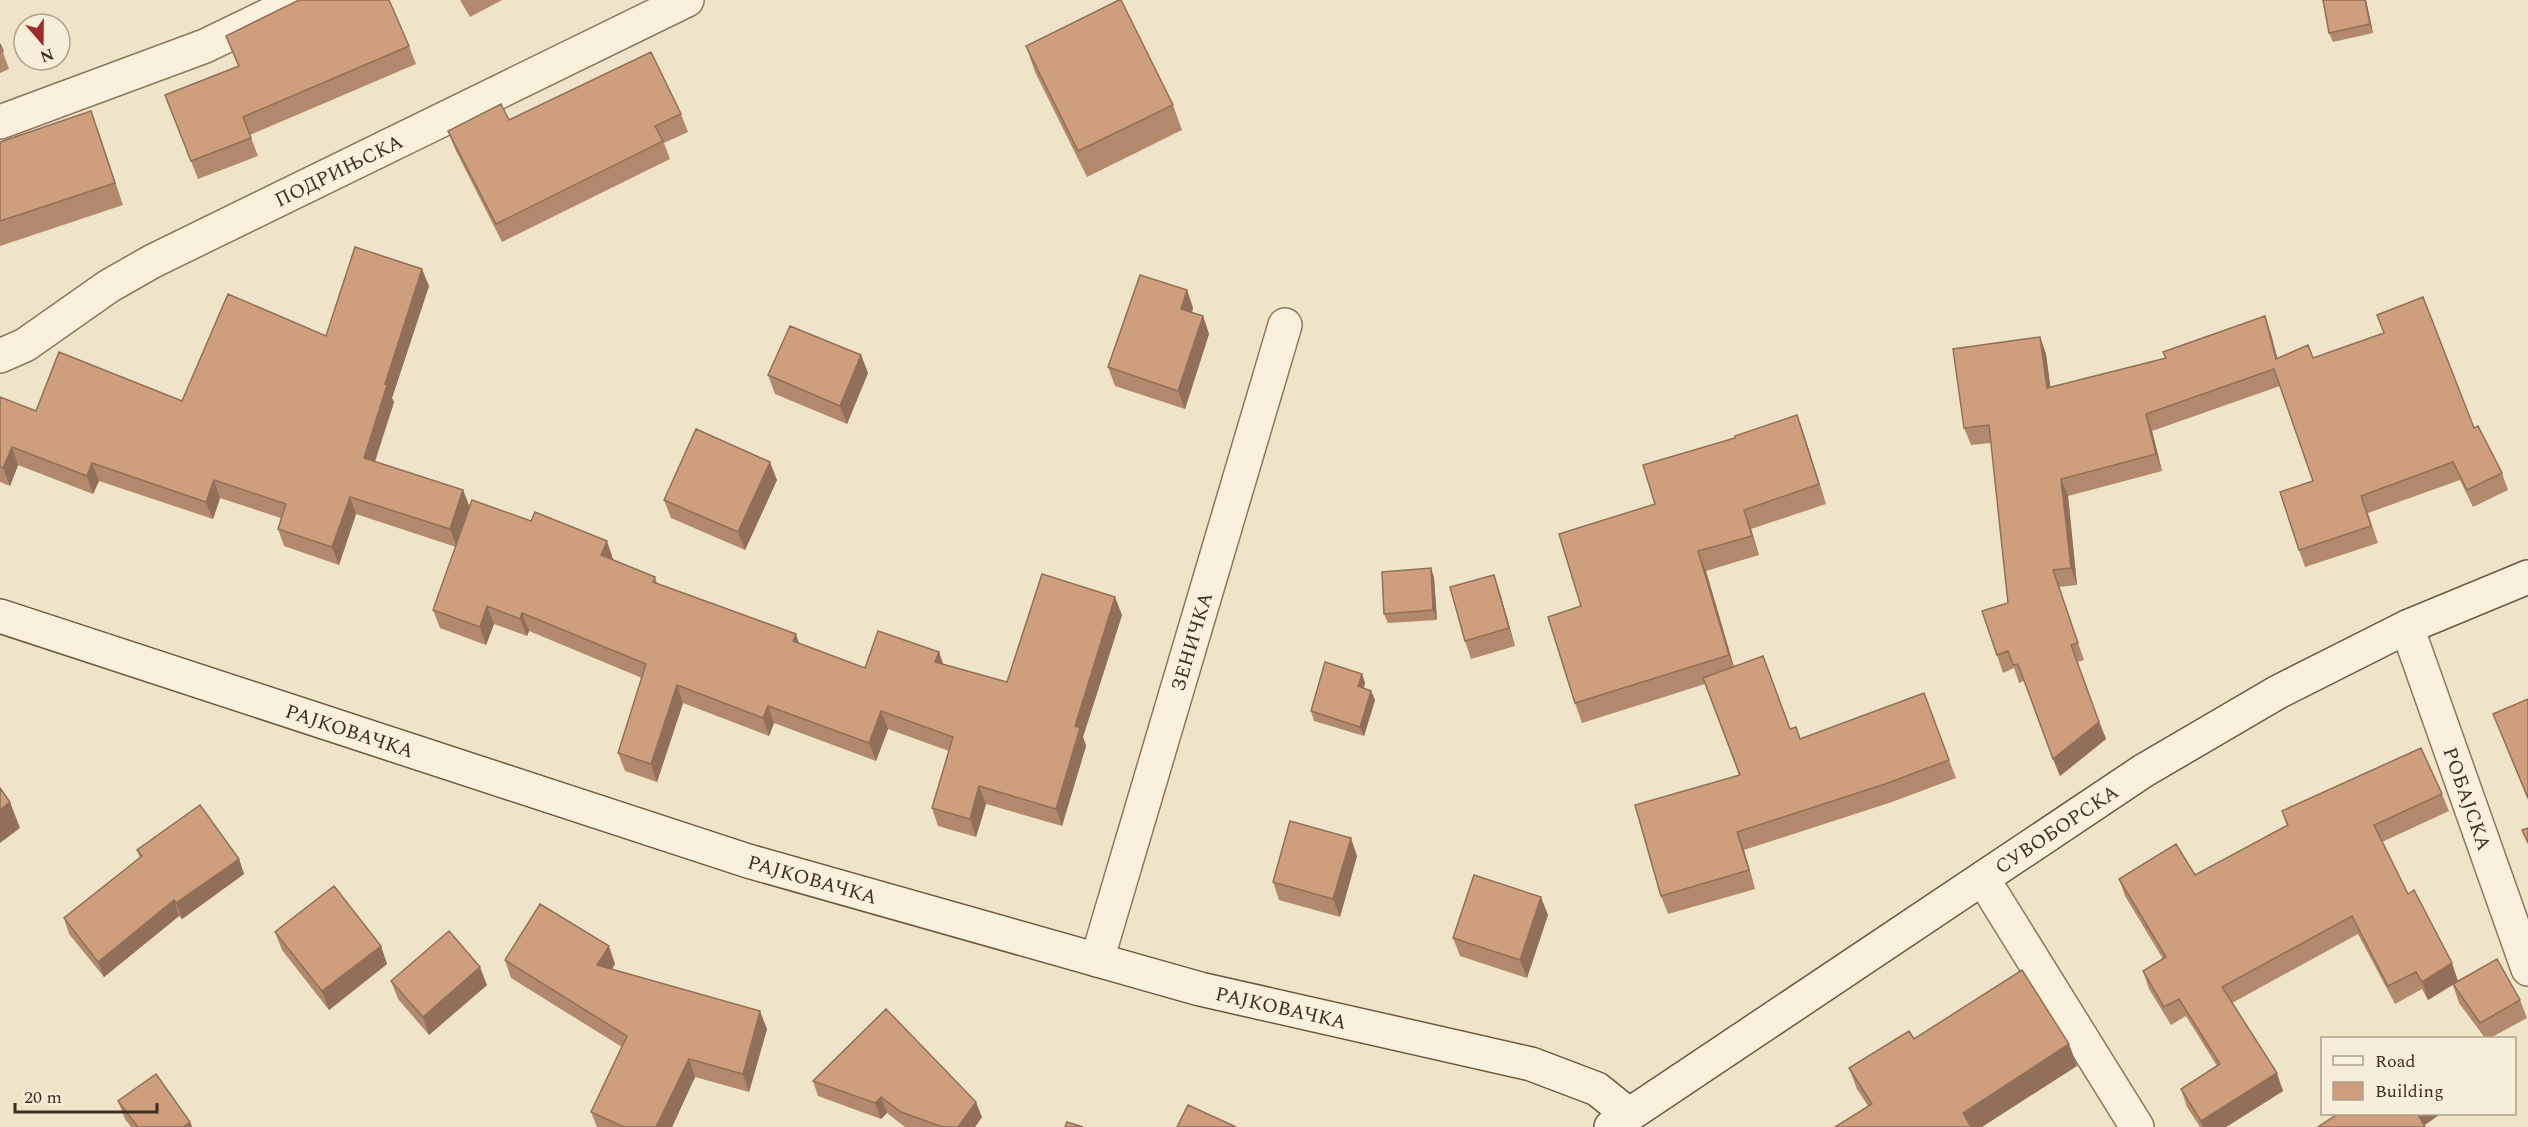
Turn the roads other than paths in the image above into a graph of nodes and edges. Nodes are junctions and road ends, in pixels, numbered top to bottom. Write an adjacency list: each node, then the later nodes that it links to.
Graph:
1 (300, 0): 3 (main road)
2 (687, 0): 5 (main road, ПОДРИЊСКА)
3 (0, 122)
4 (1285, 325): 10 (main road, ЗЕНИЧКА)
5 (0, 356)
6 (2528, 577): 8 (main road, СУВОБОРСКА)
7 (0, 616): 10 (main road, РАЈКОВАЧКА)
8 (2407, 627): 9 (main road, СУВОБОРСКА); 11 (main road, РОБАЈСКА)
9 (1983, 879): 12 (main road, СУВОБОРСКА); 13 (main road)
10 (1097, 960): 12 (main road, РАЈКОВАЧКА)
11 (2528, 969)
12 (1625, 1123)
13 (2137, 1127)

